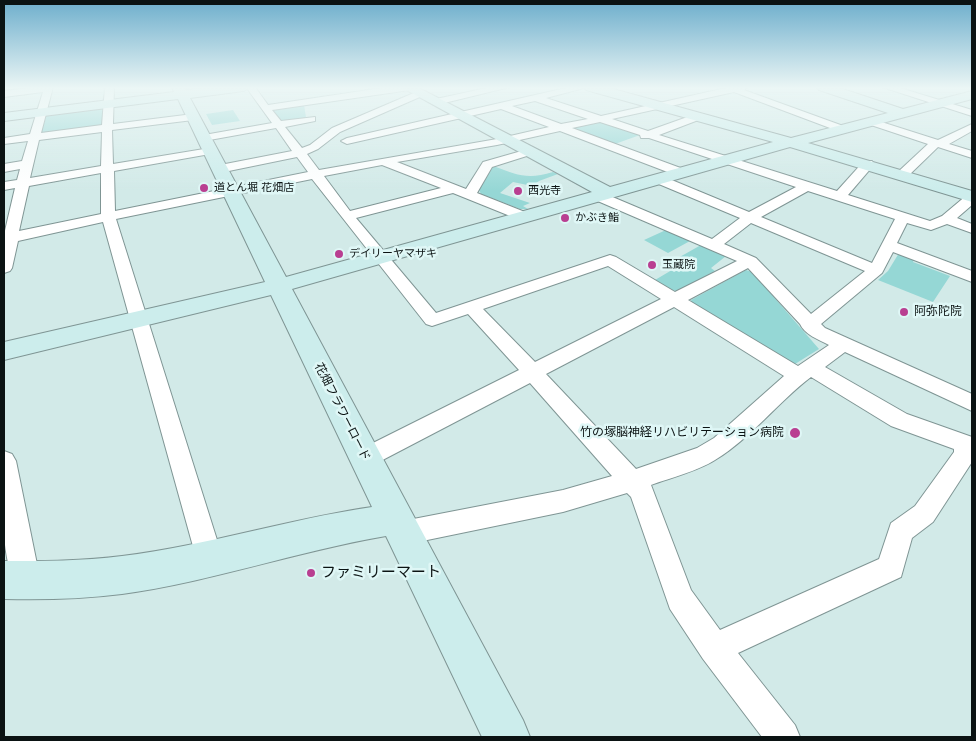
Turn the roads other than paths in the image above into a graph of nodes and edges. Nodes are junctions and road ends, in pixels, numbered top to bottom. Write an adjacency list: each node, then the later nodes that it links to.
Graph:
1 (39, 122): 24 (street)
2 (107, 122): 21 (street)
3 (162, 122): 21 (street)
4 (195, 122): 30 (street, 花畑フラワーロード)
5 (275, 122): 17 (street)
6 (322, 122): 18 (street)
7 (335, 122): 18 (street)
8 (436, 122): 27 (street)
9 (471, 122): 25 (street)
10 (545, 122): 19 (street)
11 (586, 122): 19 (street)
12 (607, 122): 23 (street)
13 (684, 122): 23 (street)
14 (714, 122): 28 (street)
15 (823, 122): 22 (street)
16 (872, 122): 22 (street); 29 (street)
17 (278, 125): 18 (street); 30 (street); 33 (street)
18 (325, 126): 27 (street); 33 (street)
19 (560, 127): 25 (street); 31 (street)
20 (972, 127): 29 (street)
21 (107, 128): 24 (street); 40 (street)
22 (842, 129): 28 (street)
23 (648, 134): 31 (street); 35 (street)
24 (35, 137): 26 (street); 37 (street)
25 (505, 140): 32 (street); 36 (street)
26 (4, 141)
27 (347, 141): 36 (street)
28 (790, 142): 35 (street); 38 (street)
29 (938, 144): 34 (street); 44 (street)
30 (207, 145): 40 (street); 41 (street, 花畑フラワーロード)
31 (614, 147): 42 (street)
32 (529, 152): 51 (street); 52 (street)
33 (300, 153): 41 (street); 43 (street)
34 (972, 154)
35 (728, 160): 42 (street); 48 (street)
36 (383, 162): 43 (street); 49 (street)
37 (28, 164): 39 (street); 46 (street)
38 (868, 164): 44 (street); 53 (street)
39 (4, 168)
40 (108, 168): 46 (street); 55 (street)
41 (219, 169): 50 (street, 花畑フラワーロード)
42 (682, 173): 45 (street)
43 (316, 174): 50 (street); 56 (street)
44 (903, 174): 54 (street)
45 (658, 179): 52 (street); 58 (street)
46 (23, 183): 47 (street); 62 (street)
47 (4, 186)
48 (807, 186): 53 (street); 58 (street)
49 (454, 189): 51 (street); 56 (street)
50 (230, 191): 55 (street); 70 (street, 花畑フラワーロード)
51 (470, 194): 57 (street)
52 (603, 195): 57 (street); 63 (street)
53 (840, 196): 59 (street)
54 (972, 198): 60 (street)
55 (108, 216): 62 (street); 73 (street)
56 (347, 216): 65 (street)
57 (526, 217): 65 (street)
58 (750, 217): 63 (street); 68 (street)
59 (903, 217): 60 (street); 64 (street)
60 (947, 219): 61 (street)
61 (972, 229)
62 (7, 238): 67 (street)
63 (714, 245): 66 (street)
64 (890, 245): 68 (street); 69 (street)
65 (381, 258): 70 (street); 72 (street)
66 (750, 261): 71 (street); 74 (street)
67 (4, 268)
68 (876, 270): 74 (street)
69 (972, 277)
70 (279, 286): 73 (street); 80 (street, 花畑フラワーロード)
71 (674, 300): 72 (street); 77 (street); 78 (street)
72 (472, 307): 78 (street)
73 (138, 320): 76 (street); 84 (street)
74 (809, 325): 75 (street)
75 (842, 344): 77 (street); 79 (street)
76 (4, 351)
77 (806, 372): 82 (street); 86 (street)
78 (532, 373): 80 (street); 82 (street)
79 (972, 403)
80 (365, 458): 83 (street, 花畑フラワーロード)
81 (4, 461): 85 (street)
82 (633, 480): 83 (street); 86 (street)
83 (400, 526): 84 (street); 87 (street, 花畑フラワーロード)
84 (209, 559): 85 (street)
85 (15, 579)
86 (714, 648): 88 (street)
87 (500, 734)
88 (783, 737)

